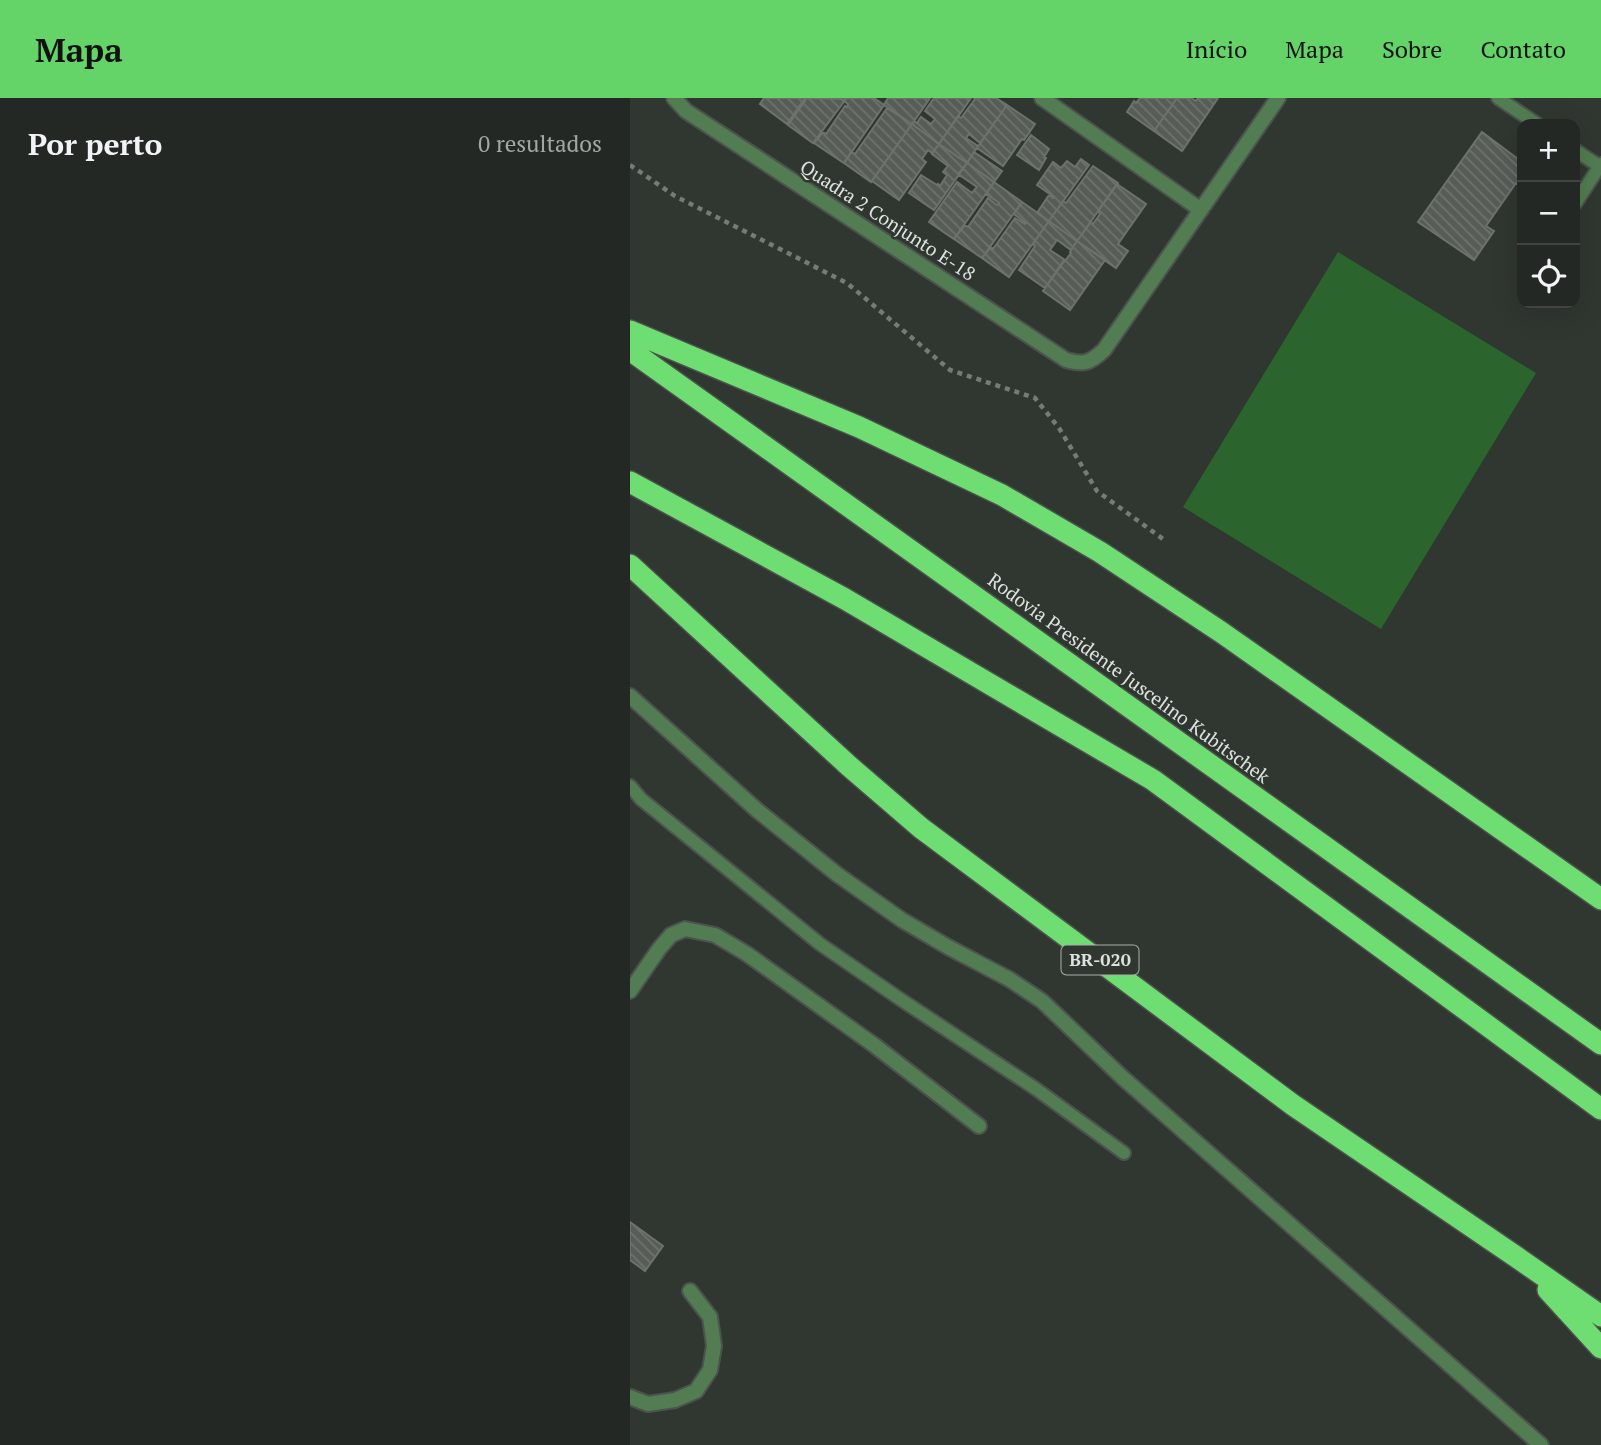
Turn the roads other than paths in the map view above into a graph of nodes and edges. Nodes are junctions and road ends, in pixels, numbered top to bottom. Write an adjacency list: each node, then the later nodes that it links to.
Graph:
1 (674, 98): 9 (street, Quadra 2 Conjunto E-18)
2 (1042, 98): 9 (street)
3 (1278, 98): 9 (street)
4 (1498, 98): 5 (lane)
5 (1530, 119)
6 (1580, 153): 7 (lane)
7 (1600, 165): 8 (lane)
8 (1580, 196)
9 (1201, 210)
10 (630, 331): 16 (highway)
11 (630, 350): 18 (highway, Rodovia Presidente Juscelino Kubitschek)
12 (630, 482): 19 (highway)
13 (630, 565): 22 (highway, BR-020)
14 (630, 696): 27 (street)
15 (630, 786): 21 (lane)
16 (1601, 900)
17 (630, 991): 20 (street)
18 (1601, 1044)
19 (1601, 1110)
20 (979, 1126)
21 (1124, 1153)
22 (1516, 1256): 24 (highway, BR-020); 25 (highway)
23 (690, 1291): 26 (street)
24 (1601, 1316)
25 (1601, 1348)
26 (630, 1397)
27 (1541, 1445)

